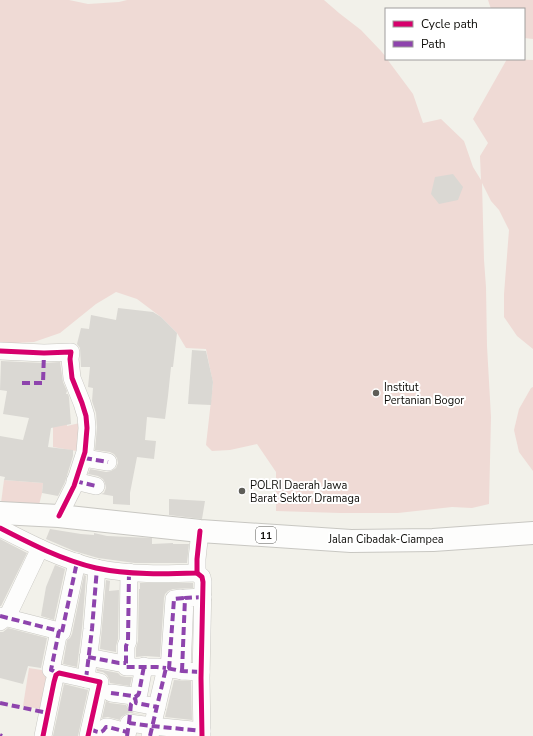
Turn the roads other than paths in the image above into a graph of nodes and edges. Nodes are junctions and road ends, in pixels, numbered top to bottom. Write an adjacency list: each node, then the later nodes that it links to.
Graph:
1 (0, 351): 2 (street)
2 (84, 458): 3 (street); 4 (street)
3 (108, 462)
4 (75, 481): 5 (street); 7 (street)
5 (96, 486)
6 (0, 513): 7 (highway, Jalan Cibadak-Ciampea / 11)
7 (59, 516): 9 (highway, Jalan Cibadak-Ciampea / 11)
8 (0, 528): 11 (street)
9 (200, 531): 10 (highway, Jalan Cibadak-Ciampea / 11); 15 (street)
10 (533, 533)
11 (40, 548): 12 (street); 17 (street)
12 (77, 562): 13 (street); 18 (street)
13 (97, 568): 14 (street); 19 (street)
14 (129, 572): 15 (street); 20 (street)
15 (197, 573): 16 (street)
16 (203, 597): 22 (street); 23 (street)
17 (1, 618): 24 (street)
18 (62, 632)
19 (88, 657): 20 (street); 25 (street)
20 (126, 663): 21 (street)
21 (144, 666): 22 (street); 27 (street)
22 (172, 669): 23 (street); 28 (street)
23 (201, 672): 32 (street)
24 (58, 673): 25 (street); 33 (street)
25 (86, 679): 30 (street)
26 (111, 693): 27 (street)
27 (135, 697): 28 (street)
28 (157, 707): 29 (street)
29 (151, 731): 31 (street); 32 (street)
30 (89, 733): 31 (street)
31 (127, 734)
32 (202, 734)
33 (43, 736)

